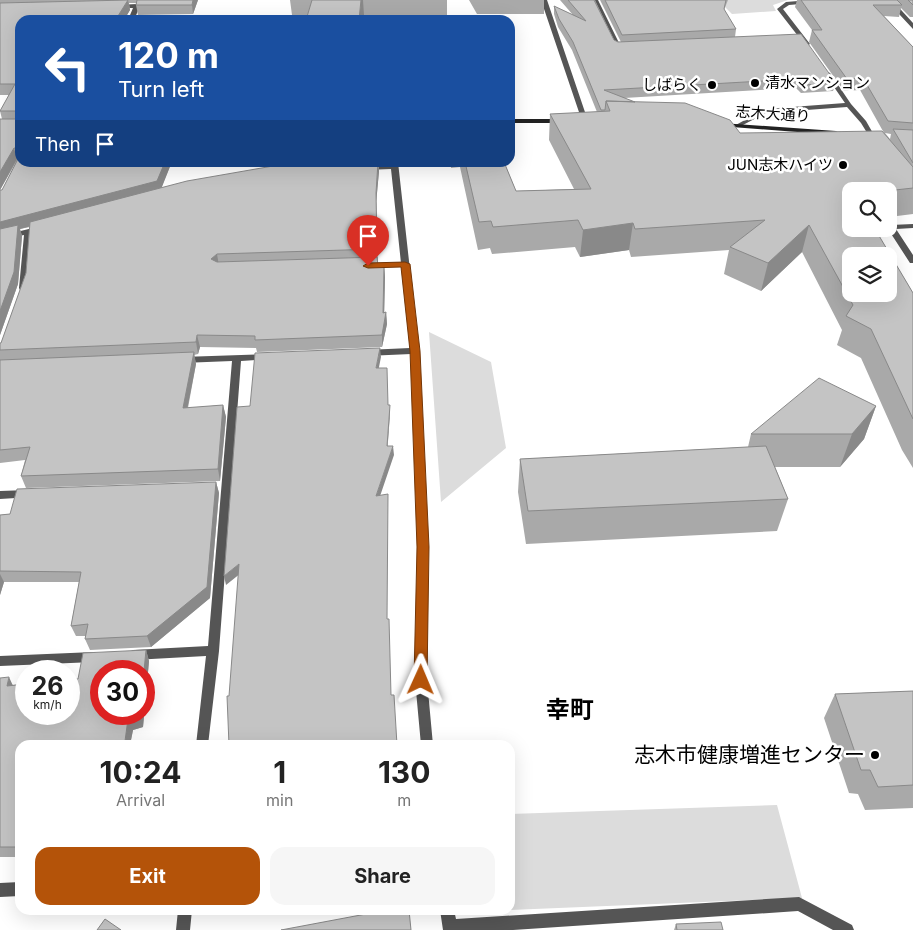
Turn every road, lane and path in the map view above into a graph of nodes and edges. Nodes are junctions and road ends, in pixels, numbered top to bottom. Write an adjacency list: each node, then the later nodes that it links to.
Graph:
1 (544, 0): 15 (street)
2 (595, 0): 10 (street)
3 (889, 0): 7 (street)
4 (815, 2): 8 (street)
5 (112, 7): 6 (street)
6 (133, 15)
7 (913, 27)
8 (802, 37): 9 (street); 11 (street)
9 (792, 38)
10 (628, 46)
11 (813, 52)
12 (823, 67): 13 (street)
13 (849, 105): 18 (street); 21 (street)
14 (515, 121): 15 (main road)
15 (585, 121): 16 (main road)
16 (594, 121)
17 (711, 124): 18 (main road, 志木大通り)
18 (737, 126): 19 (main road, 志木大通り)
19 (842, 133)
20 (862, 134): 21 (main road)
21 (872, 135): 22 (main road)
22 (880, 136)
23 (368, 167): 25 (street)
24 (394, 167): 31 (street)
25 (355, 168)
26 (47, 226): 28 (street)
27 (913, 226): 30 (street)
28 (28, 232): 29 (street); 33 (street)
29 (0, 238)
30 (913, 261)
31 (405, 264): 32 (street); 34 (street)
32 (356, 266)
33 (21, 293)
34 (415, 351): 35 (street); 46 (street)
35 (356, 353)
36 (277, 357): 37 (street)
37 (237, 358): 38 (street); 41 (street)
38 (168, 361)
39 (39, 494): 40 (street)
40 (0, 496)
41 (212, 651): 42 (street); 45 (street)
42 (126, 655)
43 (106, 656): 44 (street)
44 (0, 661)
45 (203, 740)
46 (427, 740)
47 (15, 889): 48 (street)
48 (0, 890)
49 (184, 915): 52 (street)
50 (448, 915): 51 (street)
51 (450, 929): 53 (street)
52 (183, 930)
53 (847, 930)

